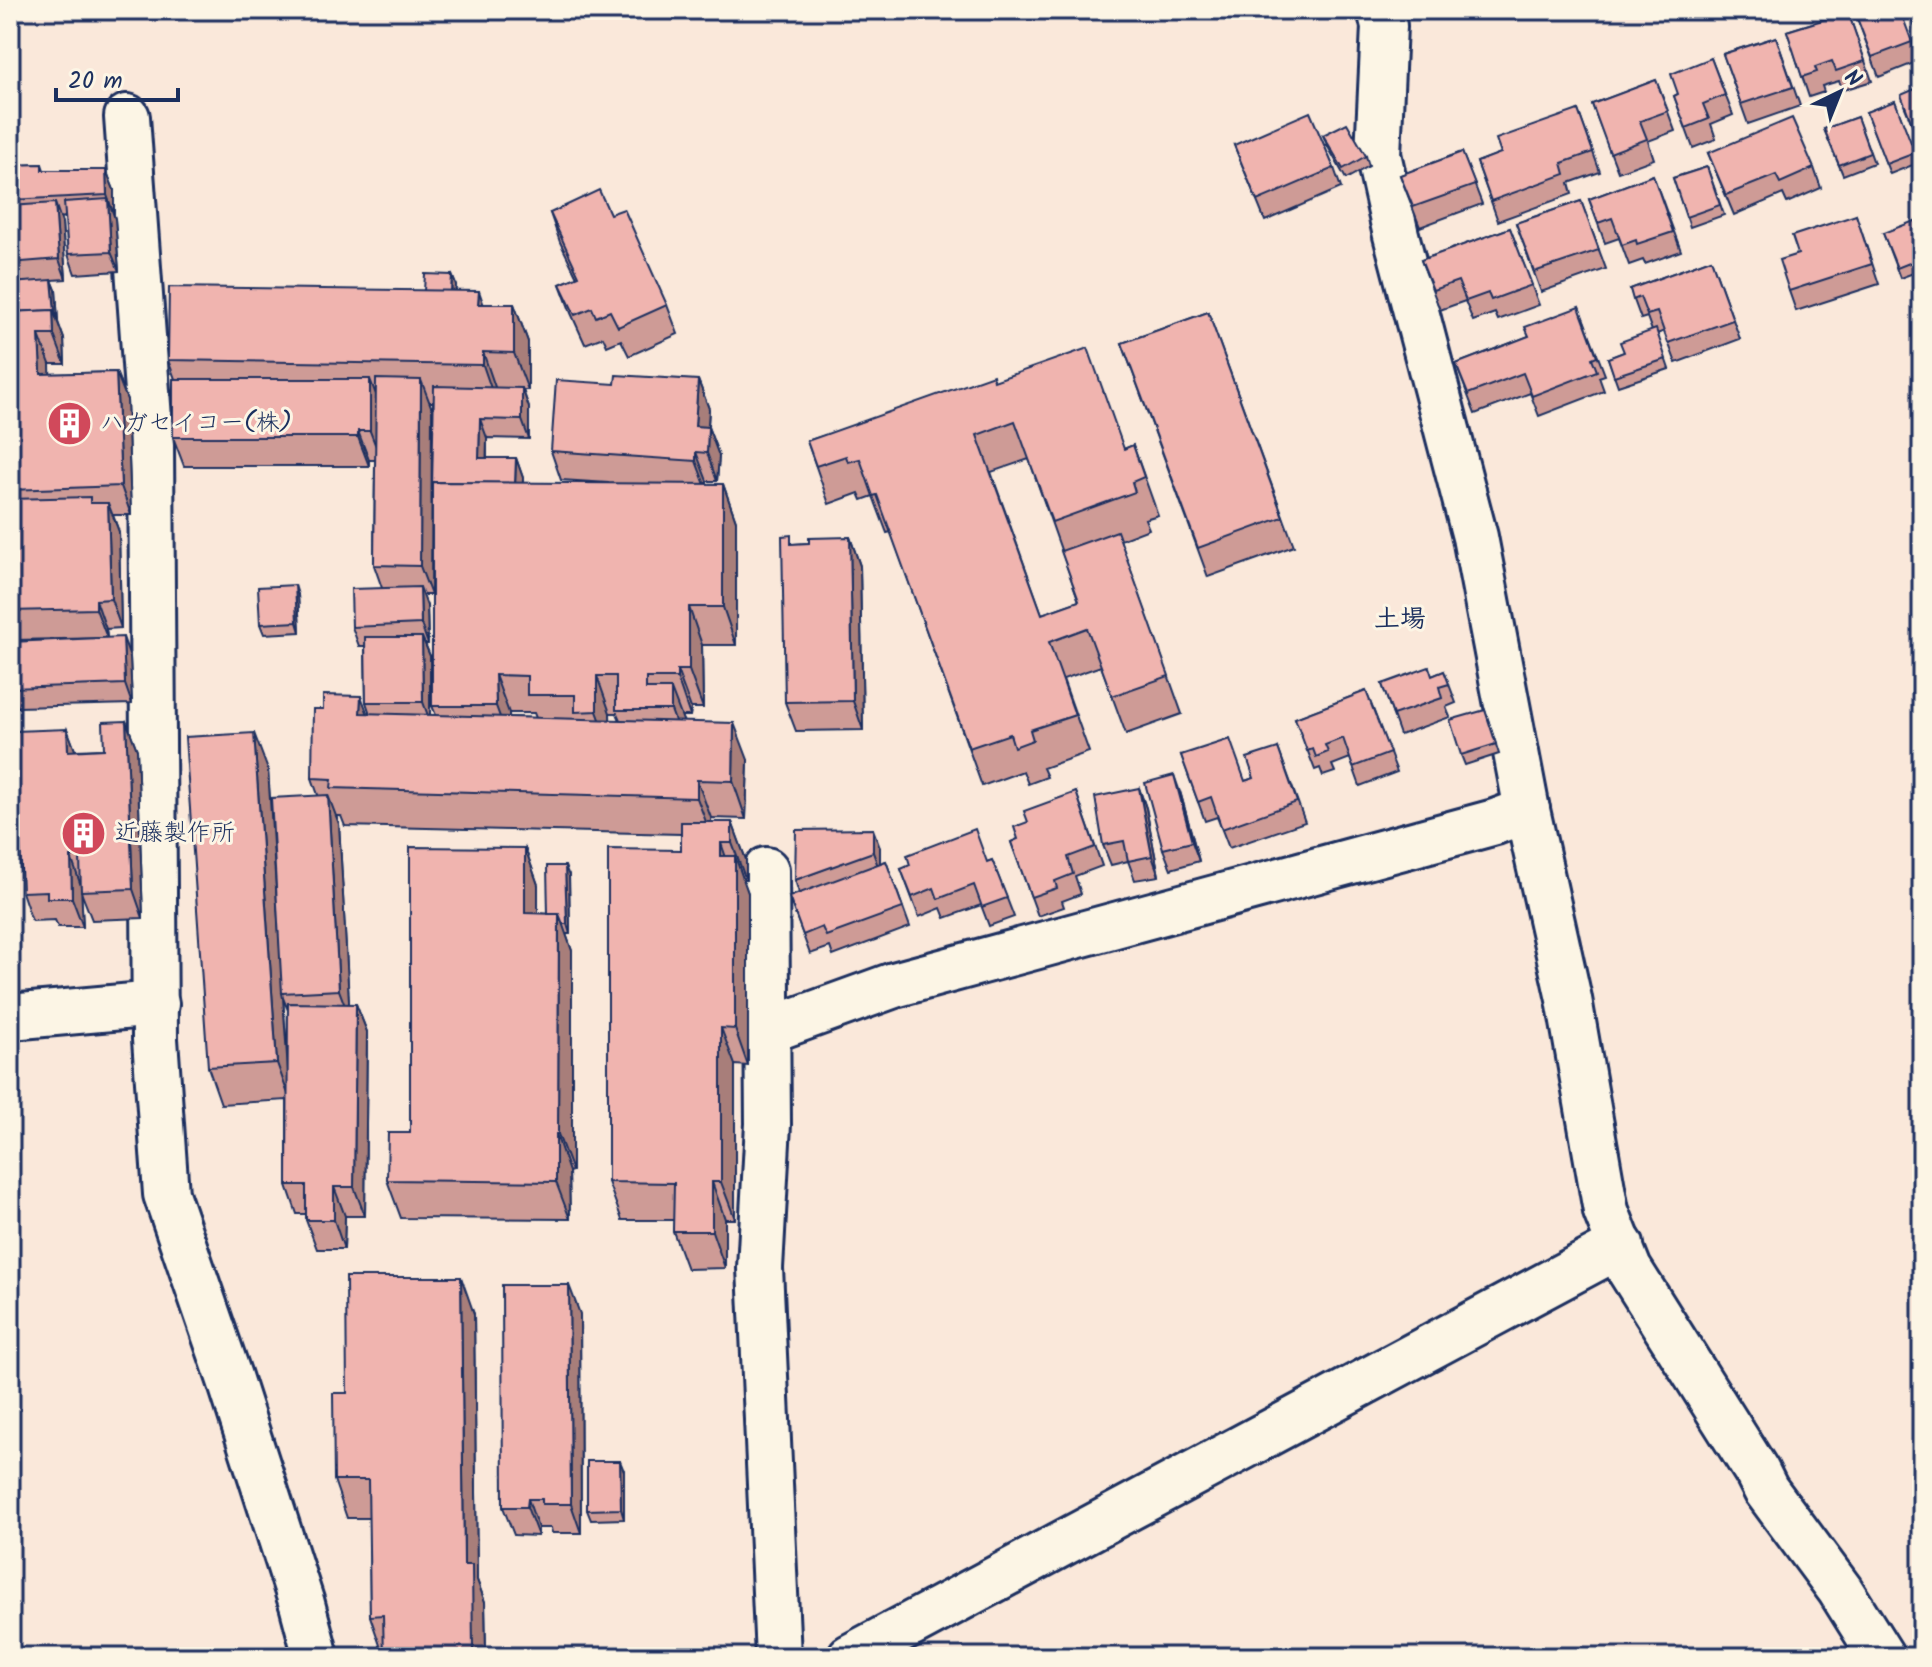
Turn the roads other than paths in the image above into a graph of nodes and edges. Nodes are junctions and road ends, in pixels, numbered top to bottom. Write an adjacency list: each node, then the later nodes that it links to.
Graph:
1 (1380, 10): 3 (street)
2 (127, 117): 5 (street)
3 (1527, 810): 7 (street); 8 (street)
4 (766, 870): 7 (street)
5 (156, 1004): 6 (street); 9 (street)
6 (10, 1017)
7 (767, 1031): 10 (street)
8 (1621, 1245): 11 (street); 12 (street)
9 (316, 1657)
10 (778, 1657)
11 (850, 1657)
12 (1882, 1657)

